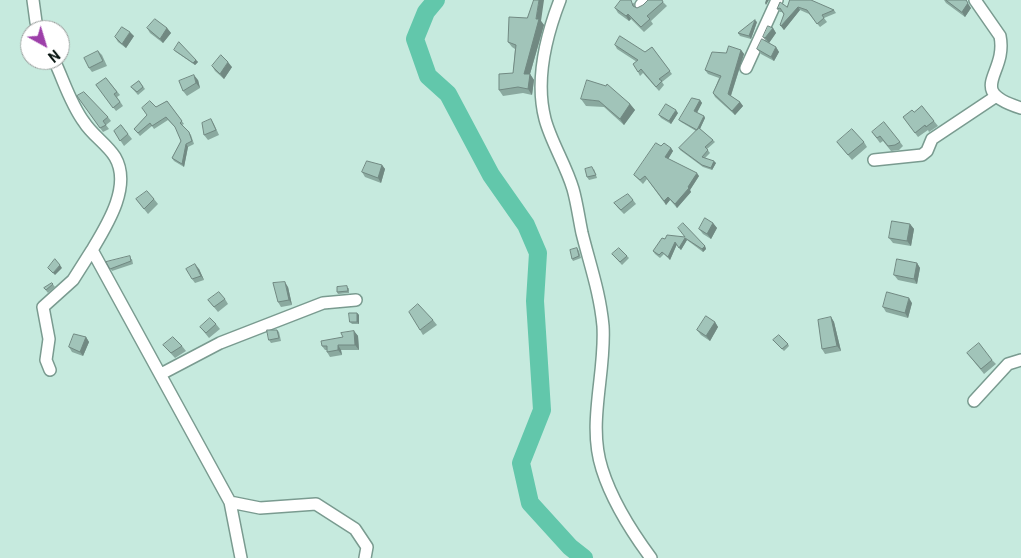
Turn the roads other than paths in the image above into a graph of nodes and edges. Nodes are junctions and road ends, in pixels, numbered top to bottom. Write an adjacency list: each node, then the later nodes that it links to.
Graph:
1 (33, 0): 5 (street)
2 (560, 0): 20 (street)
3 (777, 0): 6 (street)
4 (975, 0): 8 (street)
5 (36, 20)
6 (746, 68)
7 (58, 70): 11 (street)
8 (995, 97): 9 (street); 10 (street)
9 (1021, 108)
10 (874, 160)
11 (92, 250): 14 (street); 15 (street)
12 (356, 300): 15 (street)
13 (1021, 360): 16 (street)
14 (50, 370)
15 (161, 374): 17 (street)
16 (974, 401)
17 (230, 502): 18 (street); 19 (street)
18 (241, 558)
19 (365, 558)
20 (651, 558)

